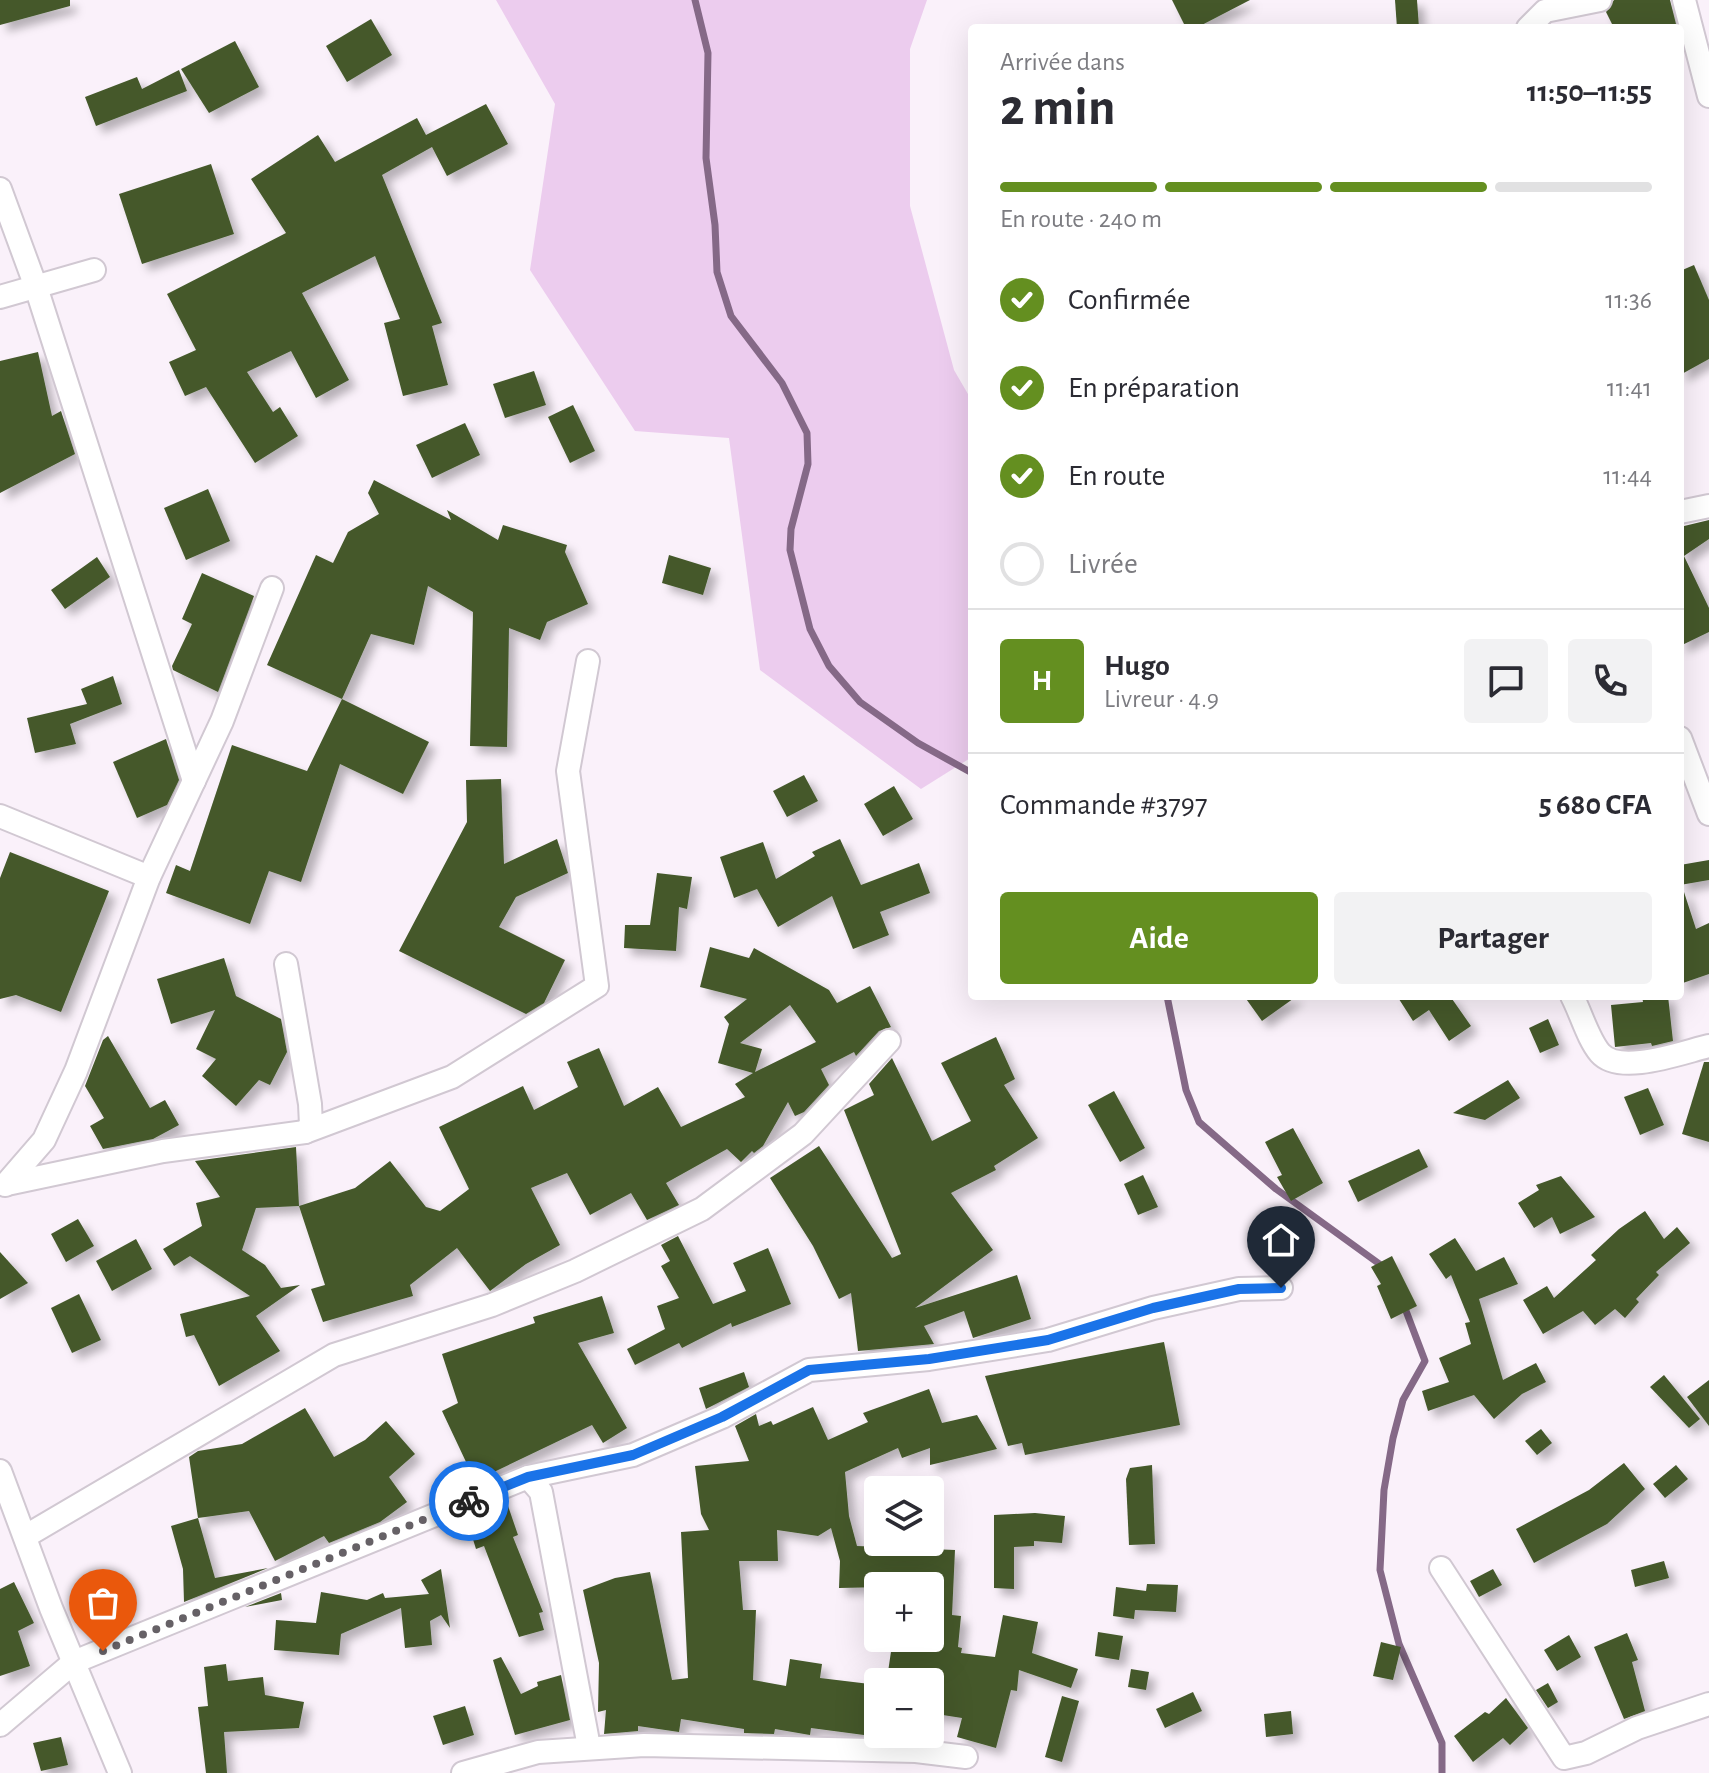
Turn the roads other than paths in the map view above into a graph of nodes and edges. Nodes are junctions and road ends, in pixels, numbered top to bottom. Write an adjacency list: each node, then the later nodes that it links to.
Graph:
1 (1600, 0): 3 (street)
2 (1684, 0): 4 (street)
3 (1532, 24)
4 (1709, 96)
5 (0, 189): 7 (street)
6 (94, 270): 7 (street)
7 (36, 287): 8 (street); 14 (street)
8 (0, 297)
9 (1709, 506): 10 (street)
10 (1684, 511)
11 (272, 588): 14 (street)
12 (588, 661): 22 (street)
13 (1684, 748): 15 (street)
14 (194, 781): 17 (street)
15 (1709, 814)
16 (0, 816): 17 (street)
17 (149, 877): 23 (street)
18 (286, 964): 22 (street)
19 (1574, 1000): 21 (street)
20 (889, 1041): 27 (street)
21 (1709, 1046)
22 (305, 1132): 23 (street)
23 (3, 1186)
24 (1281, 1288): 26 (street)
25 (0, 1471): 27 (street)
26 (528, 1477): 29 (street); 32 (street)
27 (26, 1536): 29 (street)
28 (1441, 1568): 30 (street)
29 (74, 1662): 31 (street); 34 (street)
30 (1709, 1704)
31 (0, 1725)
32 (589, 1747): 33 (street); 35 (street)
33 (966, 1757)
34 (120, 1773)
35 (463, 1773)

